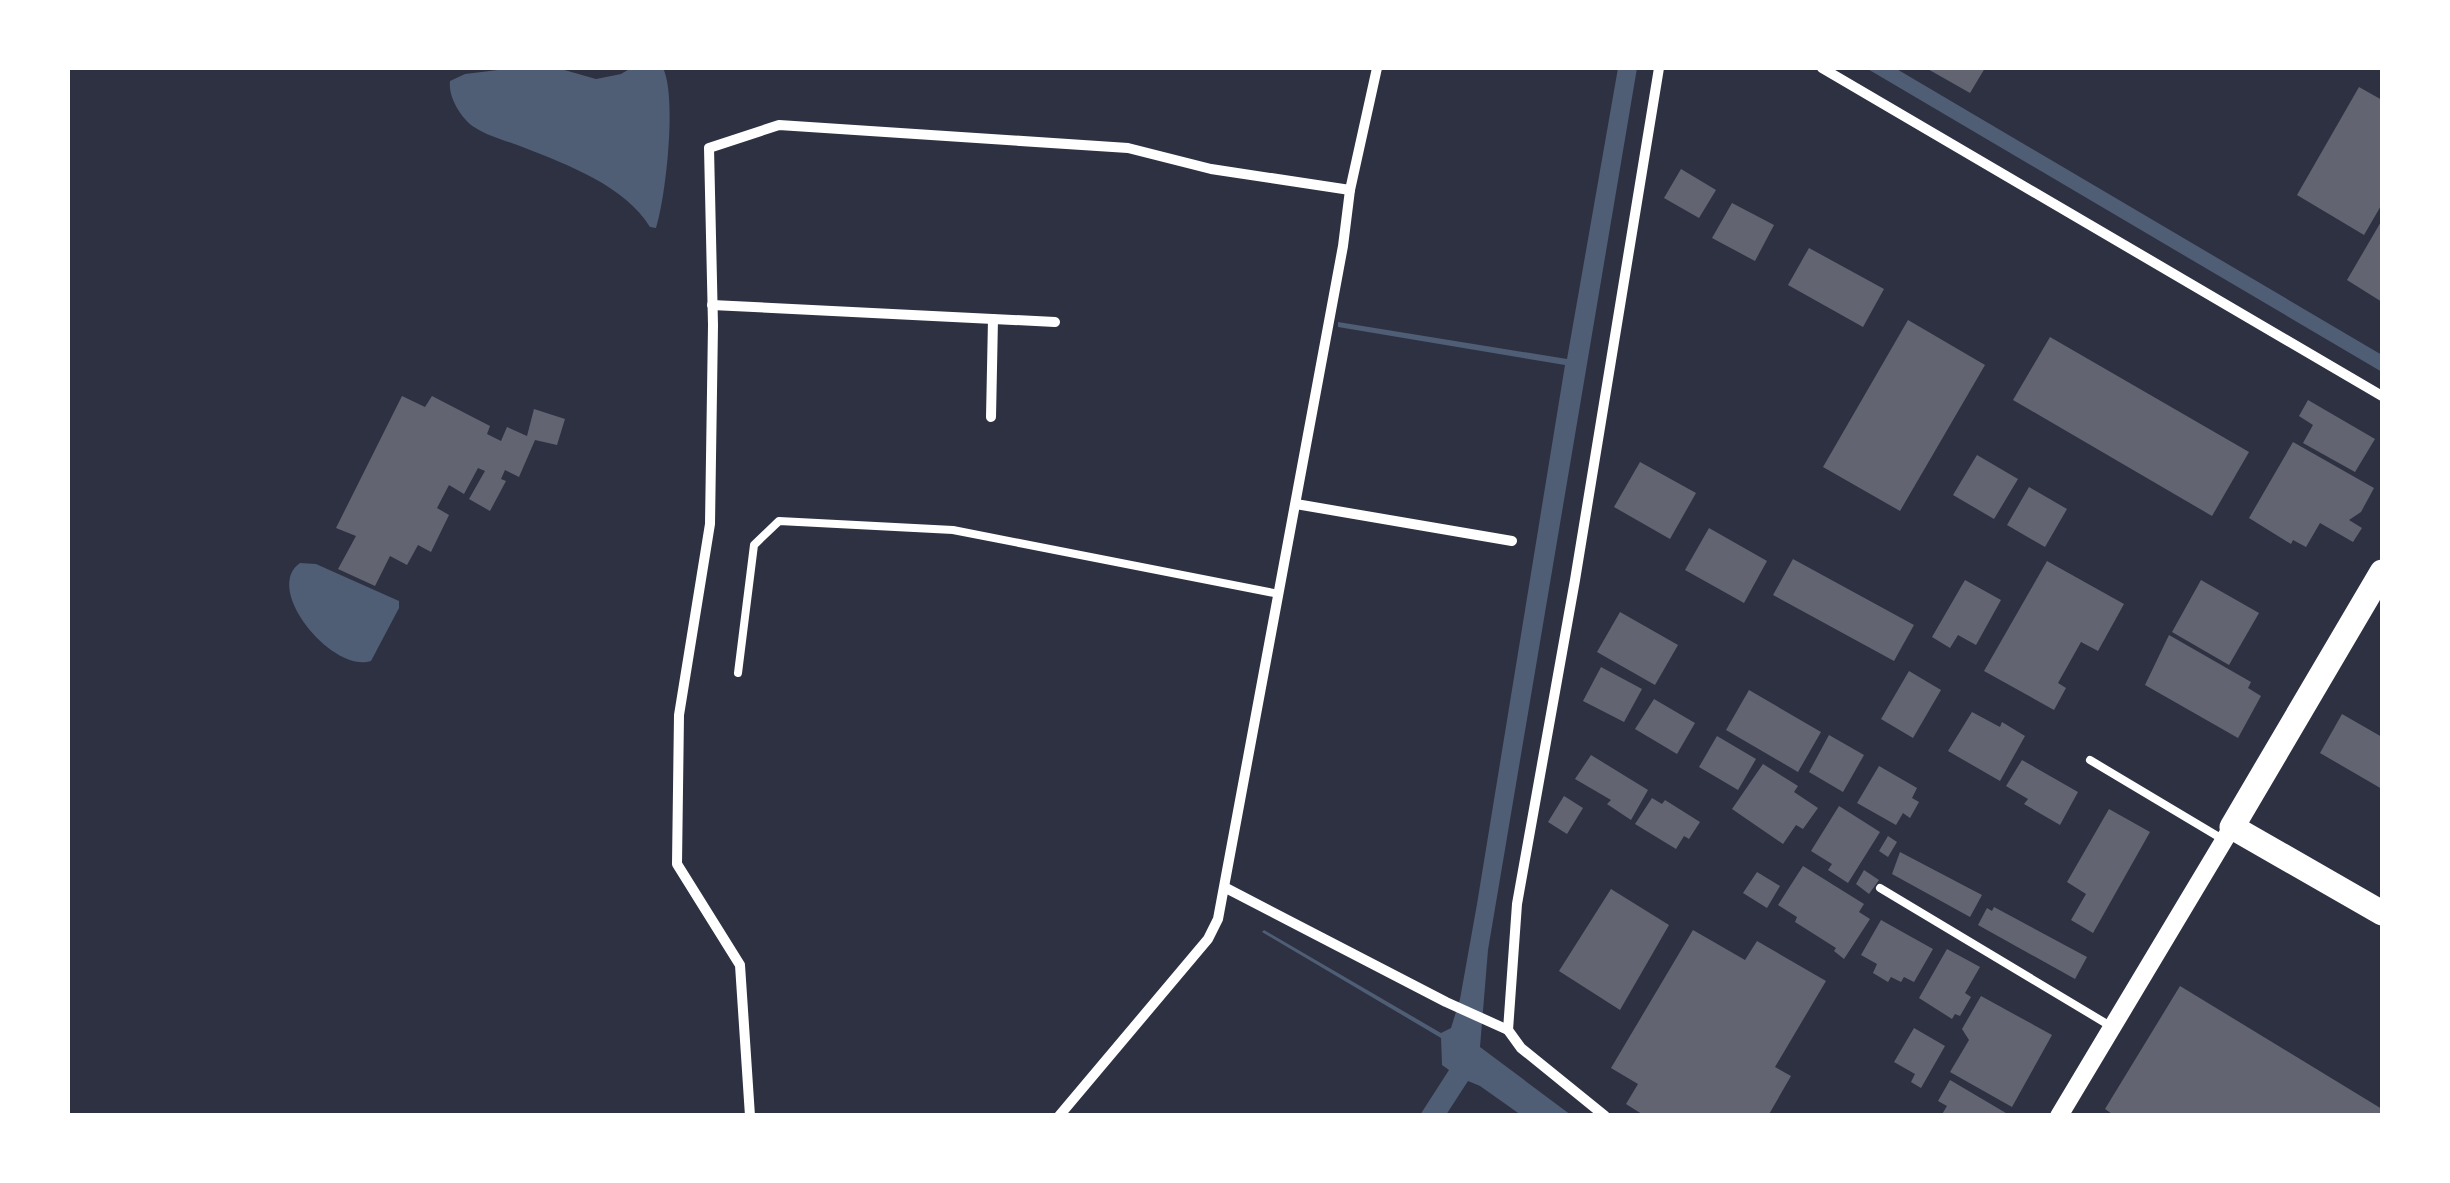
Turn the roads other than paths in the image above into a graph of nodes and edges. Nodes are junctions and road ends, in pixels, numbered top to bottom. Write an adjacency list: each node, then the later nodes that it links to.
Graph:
1 (1377, 68): 4 (street)
2 (1659, 68): 21 (street)
3 (1822, 68): 8 (street)
4 (1350, 190): 5 (street); 10 (street)
5 (712, 305): 6 (street); 22 (street)
6 (992, 319): 7 (street); 9 (street)
7 (1055, 322)
8 (2382, 396)
9 (990, 417)
10 (1296, 504): 11 (street); 13 (street)
11 (1512, 541)
12 (2382, 572): 16 (main road)
13 (1279, 594): 14 (lane); 17 (street)
14 (738, 672)
15 (2090, 760): 16 (lane)
16 (2228, 833): 19 (main road); 20 (street)
17 (1226, 888): 21 (street); 23 (street)
18 (1880, 888): 20 (lane)
19 (2382, 913)
20 (2112, 1027): 25 (street)
21 (1508, 1030): 24 (street)
22 (750, 1116)
23 (1058, 1116)
24 (1605, 1116)
25 (2059, 1116)

